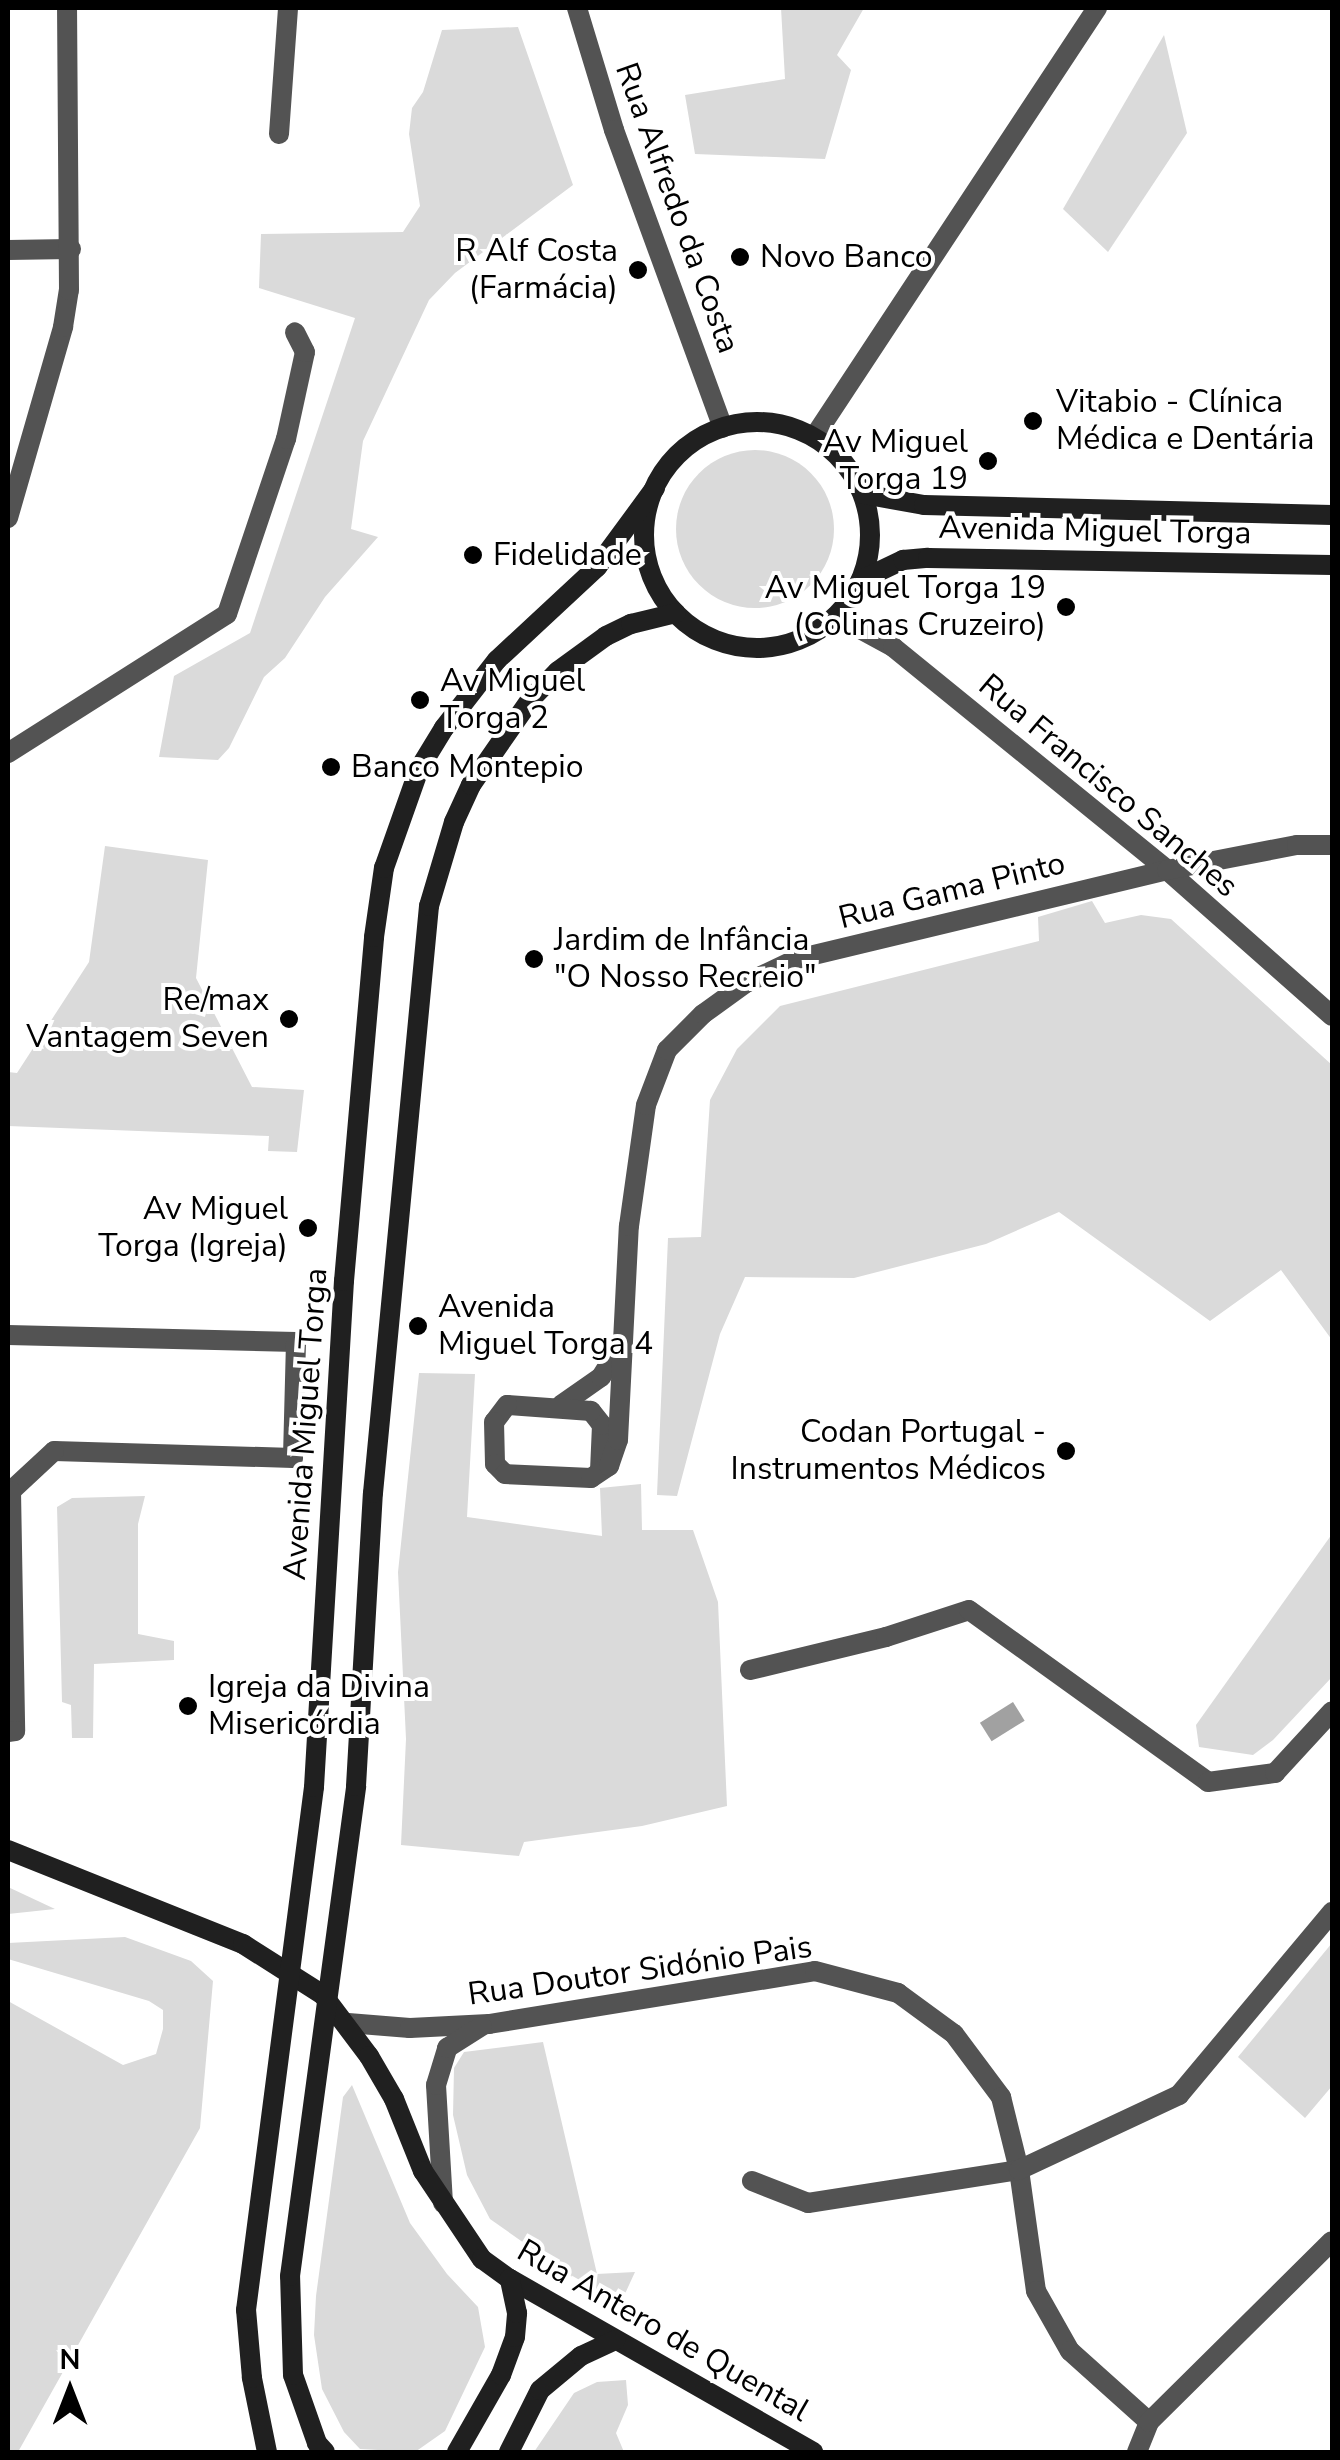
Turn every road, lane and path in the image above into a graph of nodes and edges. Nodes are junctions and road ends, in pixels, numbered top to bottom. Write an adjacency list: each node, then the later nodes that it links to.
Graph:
1 (67, 8): 6 (street)
2 (288, 8): 5 (street)
3 (577, 8): 9 (street, Rua Alfredo da Costa)
4 (1096, 8): 10 (street)
5 (279, 134)
6 (72, 249): 7 (street); 14 (street)
7 (8, 250)
8 (295, 332): 19 (street)
9 (723, 428): 10 (main road); 11 (main road)
10 (814, 437): 12 (main road)
11 (655, 488): 17 (main road); 41 (main road, Avenida Miguel Torga)
12 (863, 494): 13 (main road, Avenida Miguel Torga); 16 (main road)
13 (1332, 515)
14 (8, 518)
15 (1332, 565): 16 (main road, Avenida Miguel Torga)
16 (861, 580): 18 (main road)
17 (676, 613): 18 (main road); 42 (main road)
18 (836, 616): 21 (street, Rua Francisco Sanches)
19 (8, 753)
20 (1332, 846): 21 (street, Rua Gama Pinto)
21 (1167, 870): 22 (street, Rua Francisco Sanches); 24 (street, Rua Gama Pinto)
22 (1332, 1016)
23 (8, 1335): 29 (street)
24 (623, 1340): 25 (street); 26 (street, Rua Gama Pinto)
25 (557, 1406): 26 (street); 26 (street)
26 (600, 1471)
27 (750, 1670): 28 (street)
28 (1332, 1711)
29 (8, 1732)
30 (8, 1850): 32 (main road, Rua Antero de Quental)
31 (1332, 1912): 34 (street)
32 (348, 2023): 33 (street, Rua Doutor Sidónio Pais); 36 (main road, Rua Antero de Quental)
33 (489, 2024): 34 (street, Rua Doutor Sidónio Pais); 36 (street)
34 (1019, 2170): 35 (street); 40 (street, Rua Doutor Sidónio Pais)
35 (752, 2180)
36 (444, 2203): 38 (main road, Rua Antero de Quental)
37 (1332, 2242): 40 (street)
38 (510, 2279): 39 (main road, Rua Antero de Quental); 43 (main road)
39 (615, 2340): 44 (main road); 45 (main road, Rua Antero de Quental)
40 (1148, 2422): 46 (street)
41 (267, 2452)
42 (325, 2452)
43 (457, 2452)
44 (509, 2452)
45 (812, 2452)
46 (1137, 2452)

